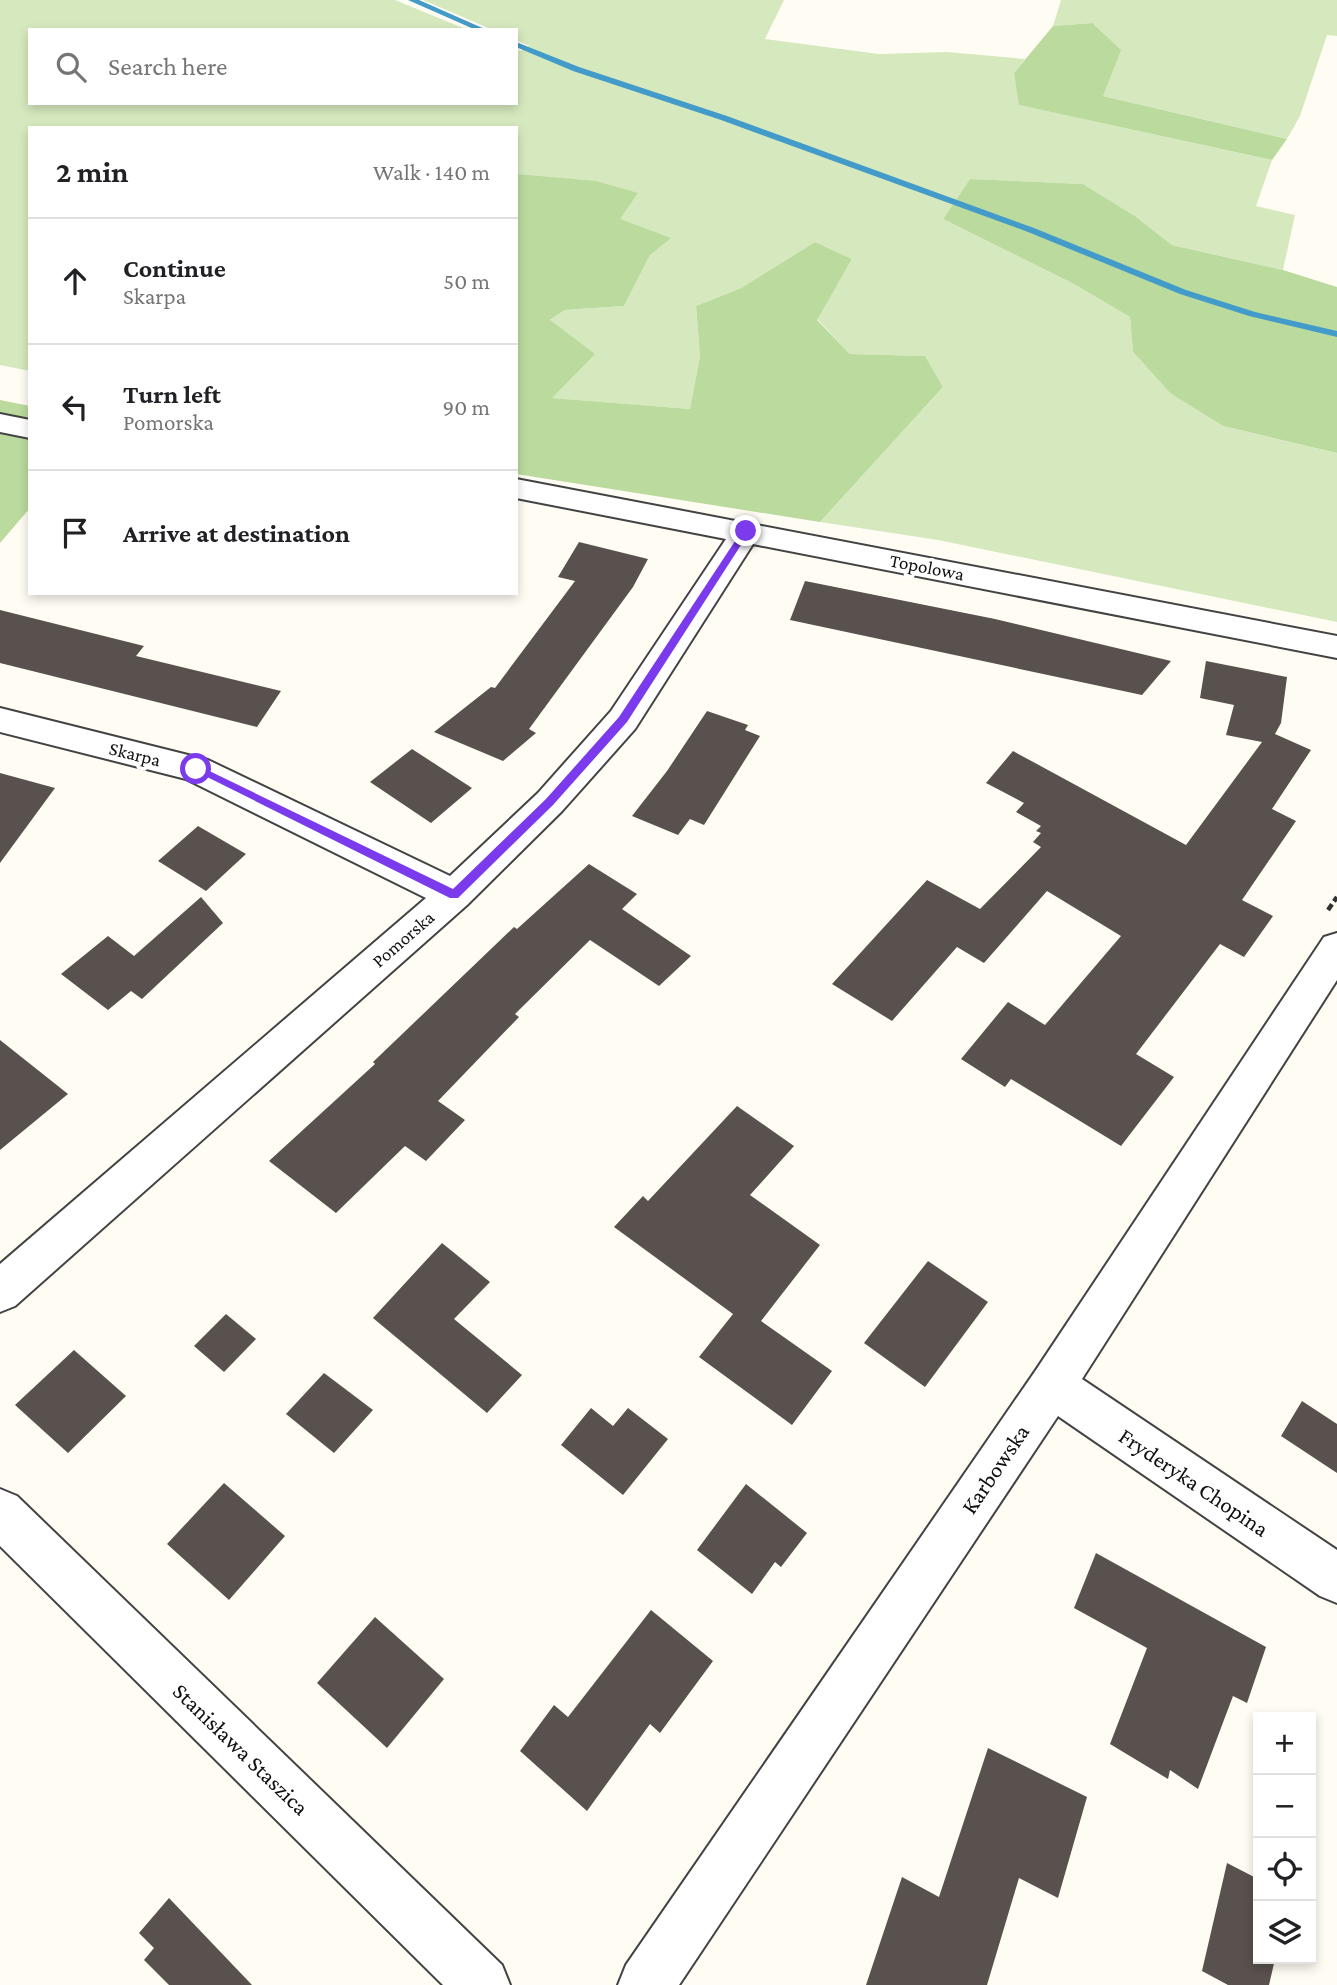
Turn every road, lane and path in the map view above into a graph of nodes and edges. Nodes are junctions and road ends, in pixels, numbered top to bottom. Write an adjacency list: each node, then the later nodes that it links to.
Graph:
1 (0, 423): 2 (street)
2 (28, 429)
3 (518, 488): 4 (street, Topolowa)
4 (746, 531): 5 (street, Topolowa); 7 (street, Pomorska)
5 (1337, 647)
6 (0, 720): 7 (street, Skarpa)
7 (454, 895): 9 (street, Pomorska)
8 (1337, 948): 10 (street, Karbowska)
9 (0, 1292)
10 (1052, 1385): 12 (street, Fryderyka Chopina); 14 (street, Karbowska)
11 (0, 1513): 13 (street, Stanisława Staszica)
12 (1337, 1579)
13 (482, 1985)
14 (646, 1985)

